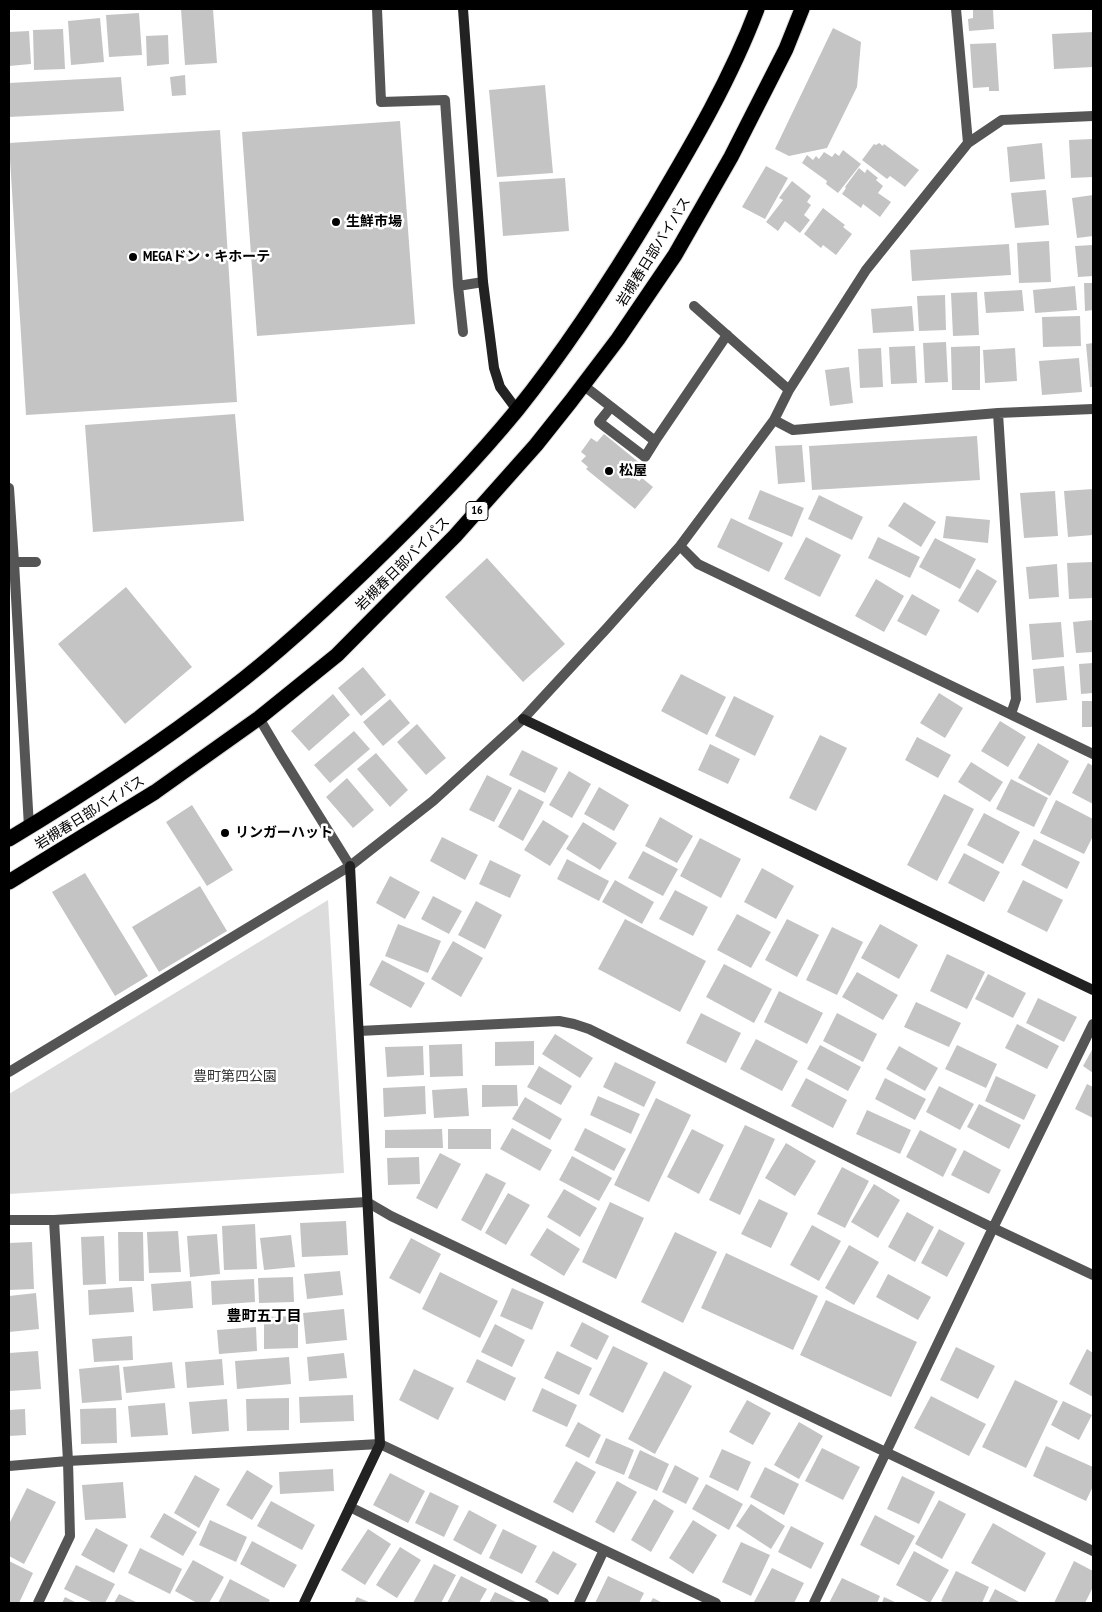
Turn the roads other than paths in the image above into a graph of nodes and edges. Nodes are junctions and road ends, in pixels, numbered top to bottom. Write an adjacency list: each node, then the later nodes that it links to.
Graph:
1 (377, 9): 9 (street)
2 (462, 9): 8 (street)
3 (757, 9): 17 (highway, 岩槻春日部バイパス)
4 (802, 9): 13 (highway, 岩槻春日部バイパス / 16)
5 (956, 9): 7 (street)
6 (1093, 116): 7 (street)
7 (968, 143): 14 (street)
8 (483, 282): 9 (street); 17 (street)
9 (458, 286): 11 (street)
10 (694, 306): 12 (street)
11 (463, 332)
12 (727, 336): 14 (street); 20 (street)
13 (583, 386): 15 (street); 27 (highway, 岩槻春日部バイパス / 16)
14 (789, 390): 19 (street)
15 (611, 407): 20 (street); 20 (street)
16 (1093, 409): 18 (street)
17 (517, 410): 30 (highway, 岩槻春日部バイパス)
18 (998, 413): 19 (street); 26 (street)
19 (774, 420): 22 (street)
20 (655, 441)
21 (9, 488): 23 (street)
22 (680, 546): 26 (street); 28 (street)
23 (14, 562): 24 (street); 25 (street)
24 (36, 562)
25 (13, 620): 30 (street)
26 (1011, 714): 29 (street)
27 (259, 718): 32 (street); 33 (highway, 岩槻春日部バイパス / 16)
28 (523, 720): 32 (street); 34 (street)
29 (1093, 754)
30 (29, 827): 31 (highway, 岩槻春日部バイパス)
31 (9, 839)
32 (350, 866): 36 (street); 37 (street)
33 (9, 882)
34 (1093, 990)
35 (1093, 1024): 41 (street)
36 (359, 1031): 38 (street); 41 (street)
37 (9, 1072)
38 (367, 1202): 40 (street); 43 (street); 44 (street)
39 (9, 1220): 40 (street)
40 (54, 1220): 45 (street)
41 (994, 1228): 42 (street); 44 (street)
42 (1093, 1275)
43 (380, 1444): 45 (street); 47 (street); 48 (street)
44 (886, 1453): 49 (street); 55 (street)
45 (68, 1461): 46 (street); 50 (street)
46 (9, 1466)
47 (350, 1507): 51 (street); 52 (street)
48 (604, 1550): 53 (street); 54 (street)
49 (1093, 1551)
50 (38, 1603)
51 (304, 1603)
52 (544, 1603)
53 (579, 1603)
54 (716, 1603)
55 (814, 1603)

